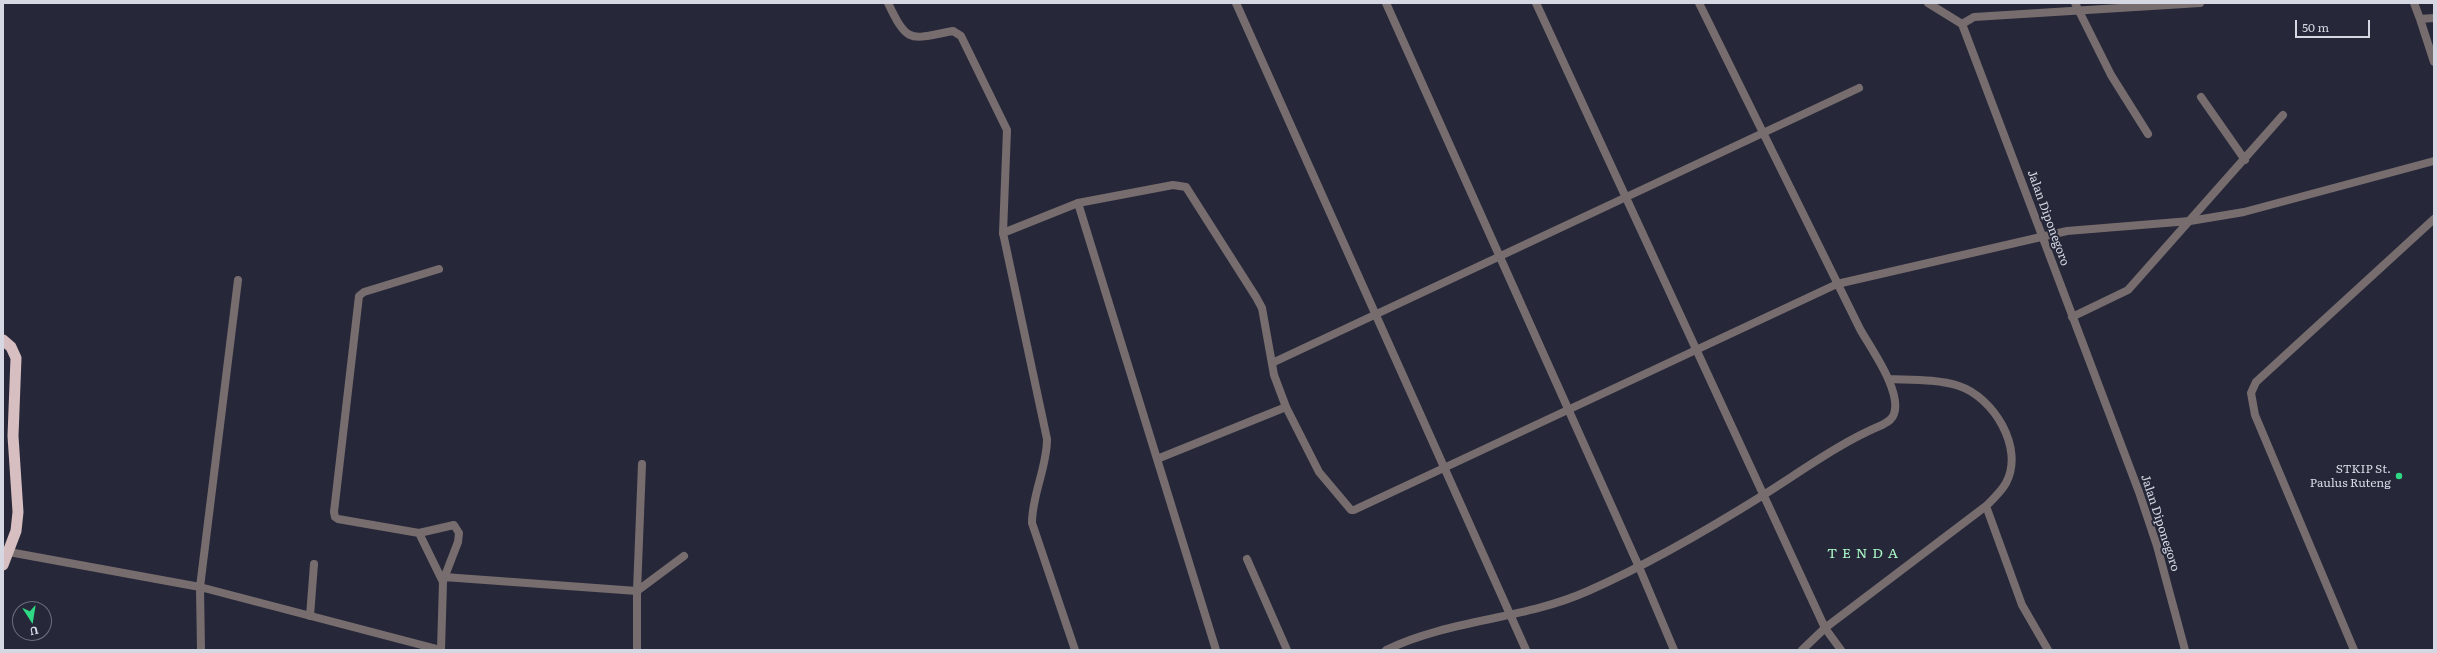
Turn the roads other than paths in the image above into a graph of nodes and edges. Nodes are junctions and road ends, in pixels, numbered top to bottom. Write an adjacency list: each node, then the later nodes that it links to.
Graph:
1 (888, 3): 26 (street)
2 (1236, 3): 32 (street)
3 (1386, 3): 28 (street)
4 (1536, 3): 22 (street)
5 (1699, 3): 18 (street)
6 (1928, 3): 13 (street)
7 (2075, 3): 10 (street)
8 (2200, 3): 10 (street)
9 (2414, 3): 12 (street)
10 (2079, 11): 13 (street); 19 (street)
11 (2434, 18): 12 (street)
12 (2420, 19): 14 (street)
13 (1962, 24): 27 (street, Jalan Diponegoro)
14 (2434, 62)
15 (1859, 88): 18 (street)
16 (2201, 97): 20 (street)
17 (2283, 115): 20 (street)
18 (1763, 133): 22 (street); 31 (street)
19 (2148, 134)
20 (2245, 160): 25 (street)
21 (2434, 161): 25 (street)
22 (1625, 197): 28 (street); 35 (street)
23 (1078, 203): 26 (street); 36 (street); 40 (street)
24 (2434, 219): 71 (street)
25 (2190, 221): 27 (street); 33 (street)
26 (1003, 233): 61 (street)
27 (2043, 236): 31 (street); 33 (street, Jalan Diponegoro)
28 (1499, 258): 32 (street); 39 (street)
29 (439, 269): 45 (street)
30 (238, 280): 53 (street)
31 (1837, 284): 35 (street); 37 (street)
32 (1377, 313): 36 (street); 42 (street)
33 (2072, 317): 70 (street, Jalan Diponegoro)
34 (3, 340): 46 (highway)
35 (1698, 350): 39 (street); 43 (street)
36 (1272, 363): 38 (street)
37 (1889, 379): 43 (street); 44 (street)
38 (1286, 407): 40 (street); 42 (street)
39 (1569, 411): 42 (street); 51 (street)
40 (1157, 460): 62 (street)
41 (642, 464): 54 (street)
42 (1444, 469): 55 (street)
43 (1764, 495): 51 (street); 57 (street)
44 (1986, 506): 57 (street); 69 (street)
45 (419, 533): 52 (street); 52 (street)
46 (9, 552): 50 (highway); 53 (street)
47 (684, 556): 54 (street)
48 (1247, 559): 63 (street)
49 (314, 564): 56 (street)
50 (3, 565)
51 (1639, 567): 55 (street); 66 (street)
52 (443, 579): 54 (street); 59 (street)
53 (200, 587): 56 (street); 58 (street)
54 (637, 591): 60 (street)
55 (1510, 614): 64 (street); 65 (street)
56 (310, 616): 59 (street)
57 (1825, 628): 67 (street); 68 (street)
58 (201, 650)
59 (441, 650)
60 (637, 650)
61 (1075, 650)
62 (1216, 650)
63 (1287, 650)
64 (1386, 650)
65 (1526, 650)
66 (1674, 650)
67 (1802, 650)
68 (1841, 650)
69 (2048, 650)
70 (2186, 650)
71 (2354, 650)

